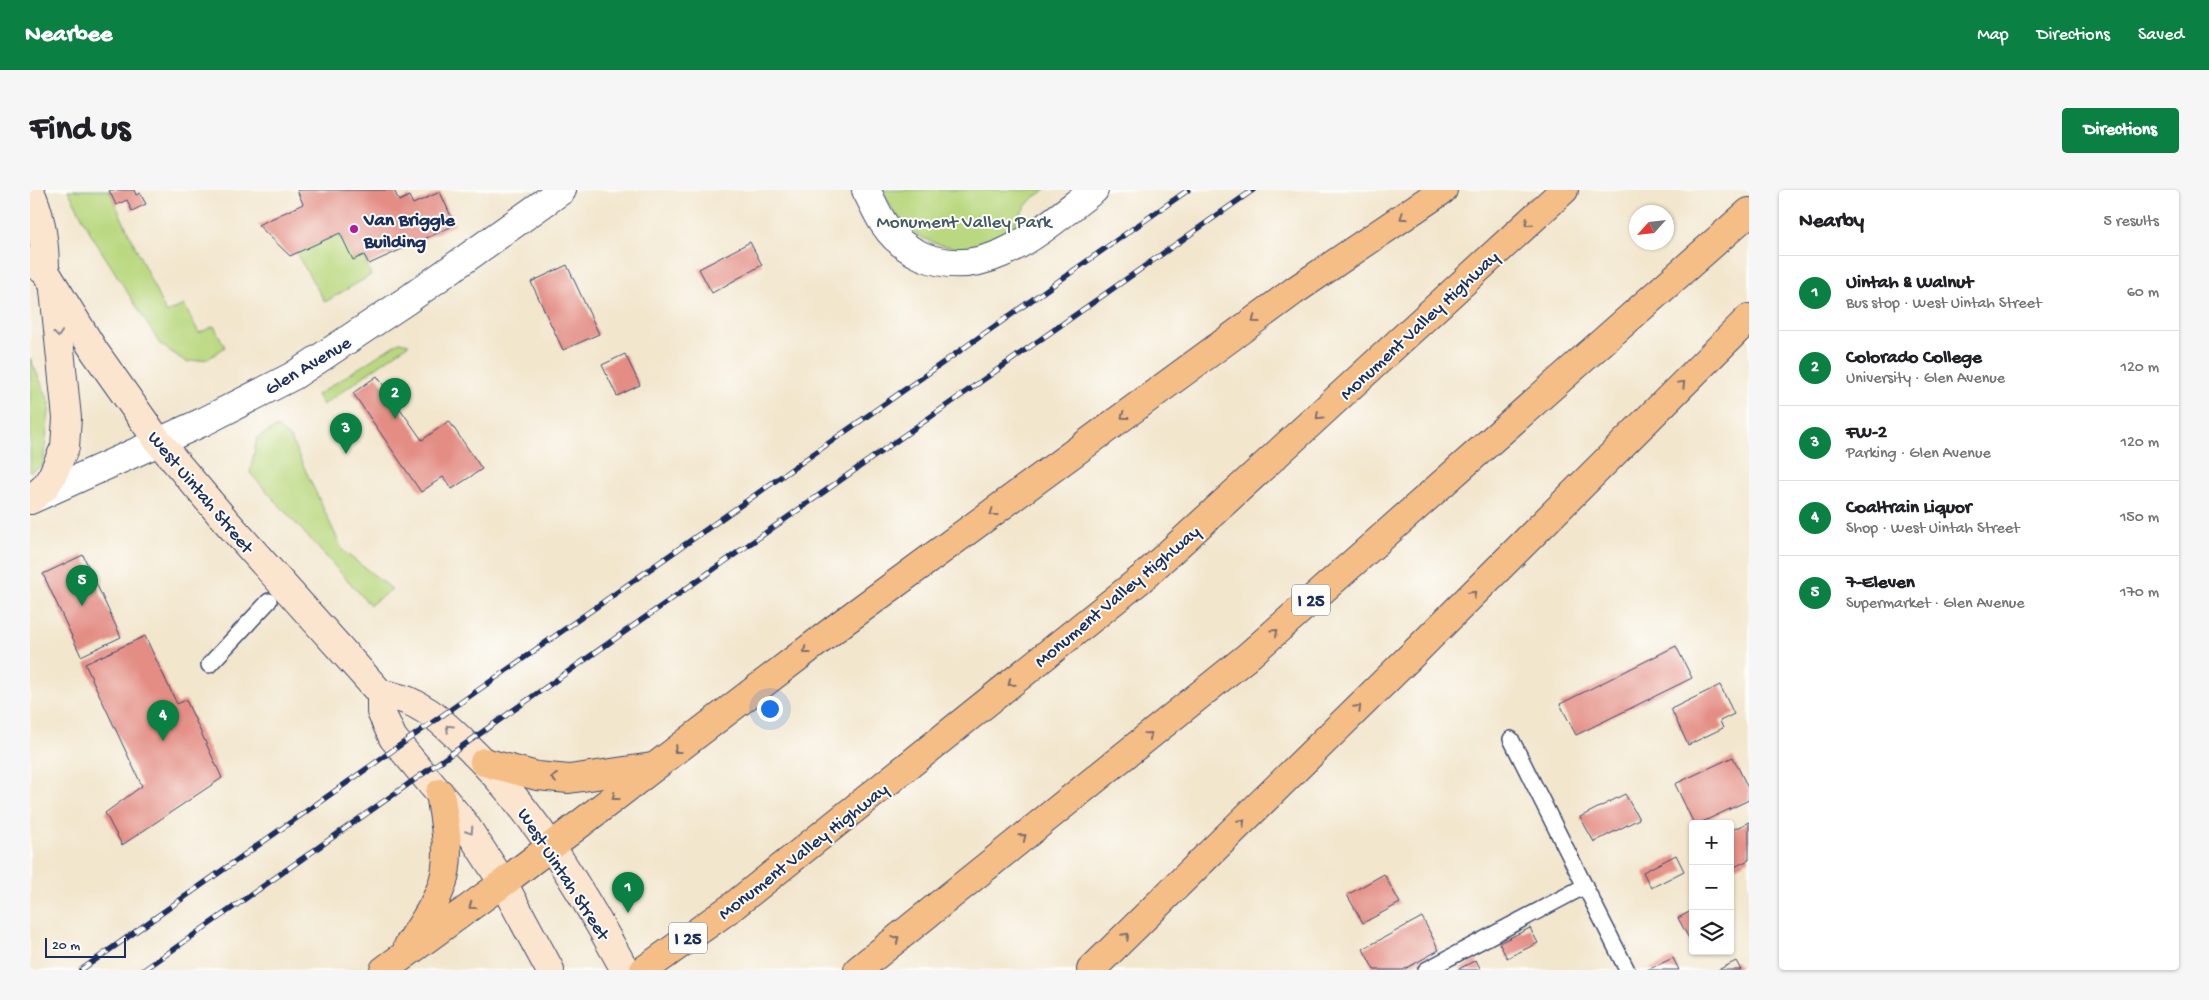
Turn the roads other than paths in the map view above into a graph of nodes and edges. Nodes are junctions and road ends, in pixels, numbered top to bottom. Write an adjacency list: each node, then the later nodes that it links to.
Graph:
1 (562, 190): 10 (street, Glen Avenue)
2 (866, 190): 3 (street)
3 (1094, 190)
4 (1443, 190): 17 (highway, one-way to 17)
5 (1564, 190): 25 (highway, Monument Valley Highway / I 25, one-way to 25)
6 (32, 196): 8 (main road)
7 (1749, 212): 26 (highway, I 25, one-way to 7)
8 (43, 273): 10 (main road, West Uintah Street); 11 (main road, one-way to 11)
9 (1749, 318): 27 (highway, one-way to 9)
10 (158, 441): 11 (street, Glen Avenue); 14 (main road, West Uintah Street)
11 (30, 500)
12 (269, 602): 13 (lane)
13 (209, 666)
14 (381, 694): 16 (main road, West Uintah Street, one-way to 14); 18 (main road)
15 (1511, 739): 21 (lane)
16 (484, 762): 17 (highway, one-way to 16); 19 (main road, West Uintah Street)
17 (654, 767): 19 (highway, one-way to 19)
18 (440, 793): 20 (main road, one-way to 20); 22 (highway)
19 (552, 846): 20 (highway); 24 (main road, West Uintah Street)
20 (503, 883): 22 (highway, one-way to 22); 23 (main road)
21 (1585, 886): 28 (lane); 29 (lane)
22 (392, 964)
23 (550, 970)
24 (625, 970)
25 (644, 970)
26 (858, 970)
27 (1091, 970)
28 (1426, 970)
29 (1628, 970)

